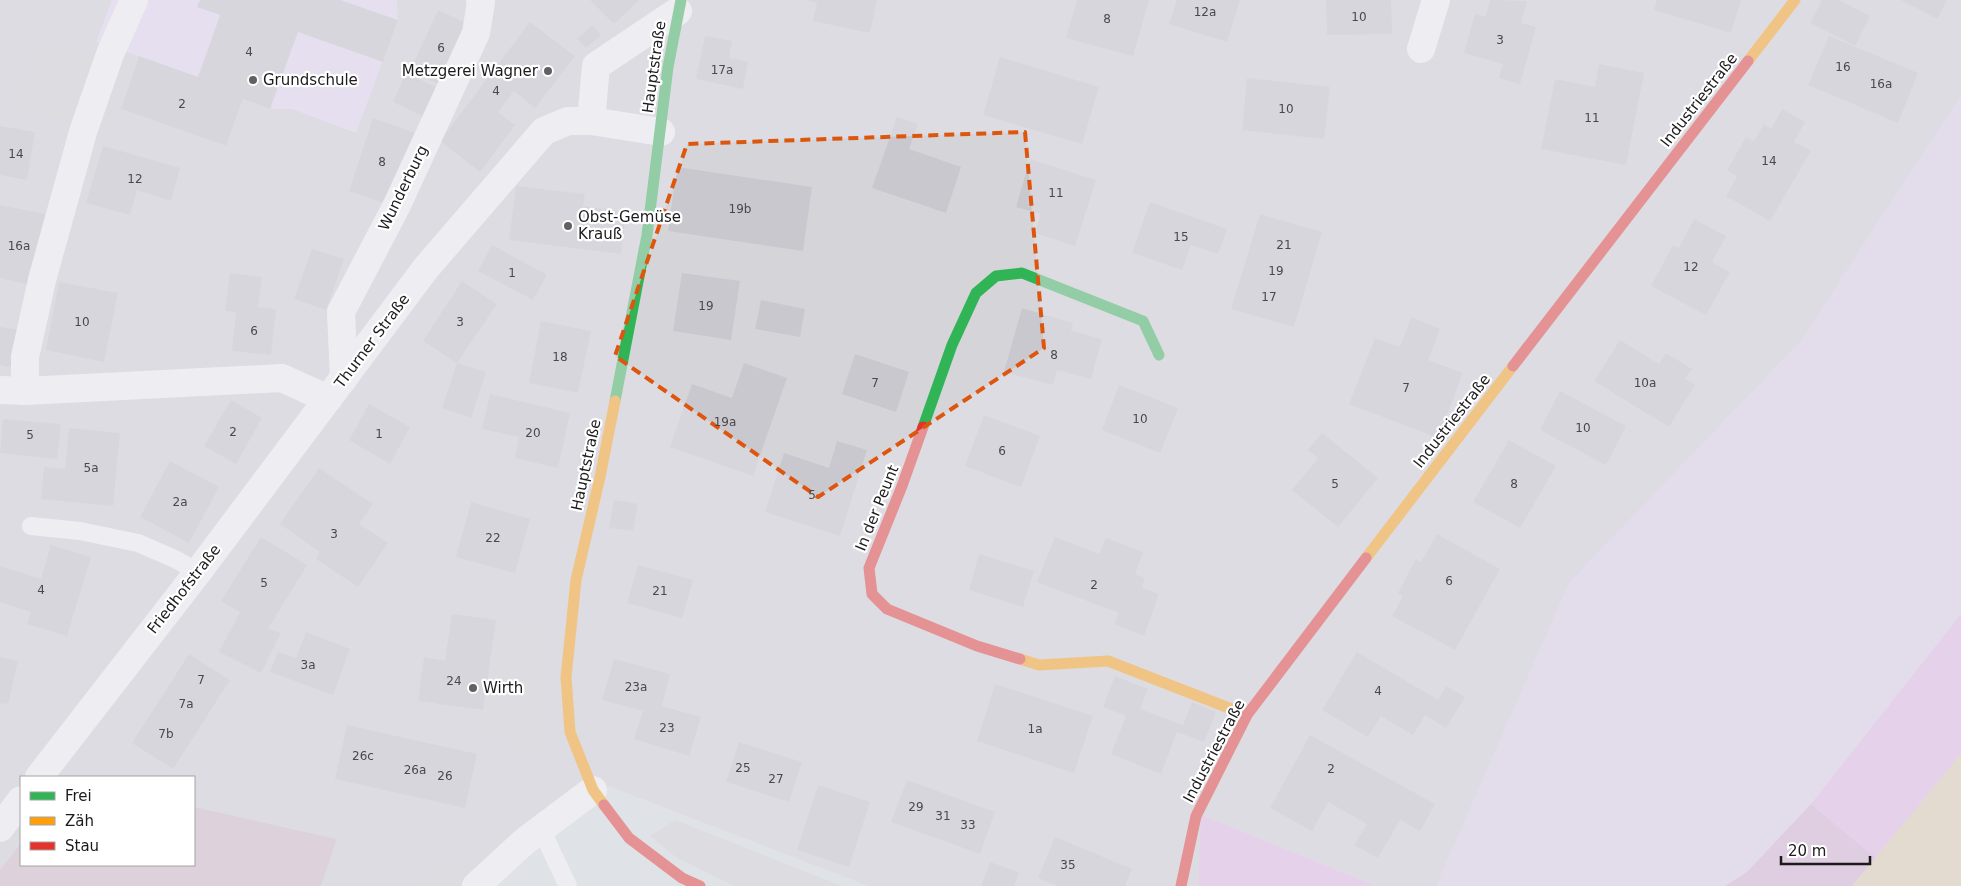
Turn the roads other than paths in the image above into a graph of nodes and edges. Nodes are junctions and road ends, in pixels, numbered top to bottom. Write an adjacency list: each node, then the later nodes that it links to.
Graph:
1 (134, 0): 11 (street, Thurner Straße)
2 (480, 0): 10 (street, Wunderburg)
3 (1436, 0): 6 (street)
4 (1794, 0): 14 (street, Industriestraße)
5 (679, 6): 7 (street); 8 (street, Hauptstraße)
6 (1421, 49)
7 (591, 121): 8 (street, Thurner Straße); 10 (street, Thurner Straße)
8 (661, 132): 16 (street, Hauptstraße)
9 (1159, 355): 14 (street, In der Peunt)
10 (336, 389): 11 (street, Thurner Straße); 13 (street, Friedhofstraße)
11 (12, 390)
12 (31, 526): 13 (lane)
13 (198, 572): 15 (street, Friedhofstraße)
14 (1247, 715): 23 (street, Industriestraße)
15 (40, 776)
16 (592, 790): 19 (street); 22 (street, Hauptstraße)
17 (20, 801): 18 (street)
18 (0, 828)
19 (541, 829): 20 (street); 21 (lane)
20 (476, 886)
21 (568, 886)
22 (700, 886)
23 (1181, 886)

